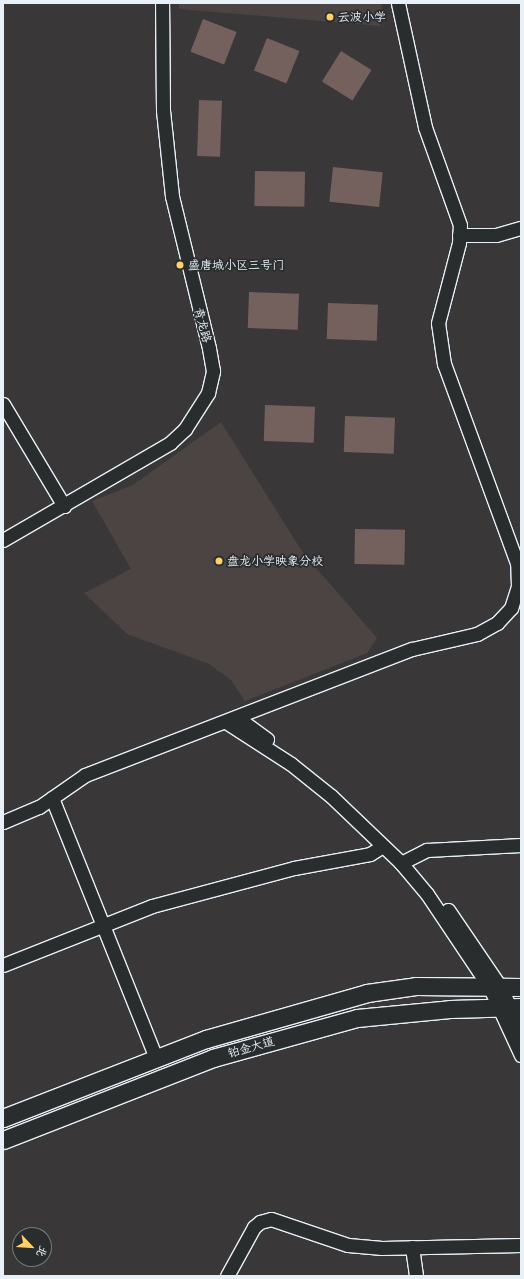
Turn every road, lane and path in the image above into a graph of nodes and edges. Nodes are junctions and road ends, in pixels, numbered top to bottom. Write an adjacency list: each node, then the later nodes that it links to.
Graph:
1 (162, 3): 6 (street, 青龙路)
2 (398, 3): 4 (street)
3 (521, 228): 4 (street)
4 (460, 235): 8 (street)
5 (3, 404): 6 (street)
6 (64, 506): 7 (street, 青龙路)
7 (3, 540)
8 (232, 720): 9 (street); 12 (street); 13 (street)
9 (52, 798): 10 (street); 14 (street)
10 (3, 822)
11 (521, 845): 13 (street)
12 (383, 846): 13 (street); 14 (street)
13 (404, 862): 16 (street)
14 (105, 925): 15 (street); 21 (street)
15 (3, 965)
16 (496, 988): 17 (main road, 铂金大道); 18 (street); 21 (main road, 铂金大道)
17 (521, 988)
18 (511, 1007): 19 (street); 20 (street); 23 (main road, 铂金大道)
19 (521, 1031)
20 (521, 1056)
21 (156, 1058): 22 (main road, 铂金大道)
22 (3, 1118)
23 (3, 1140)
24 (521, 1245): 25 (street)
25 (412, 1246): 26 (street); 27 (street)
26 (226, 1276)
27 (416, 1276)

